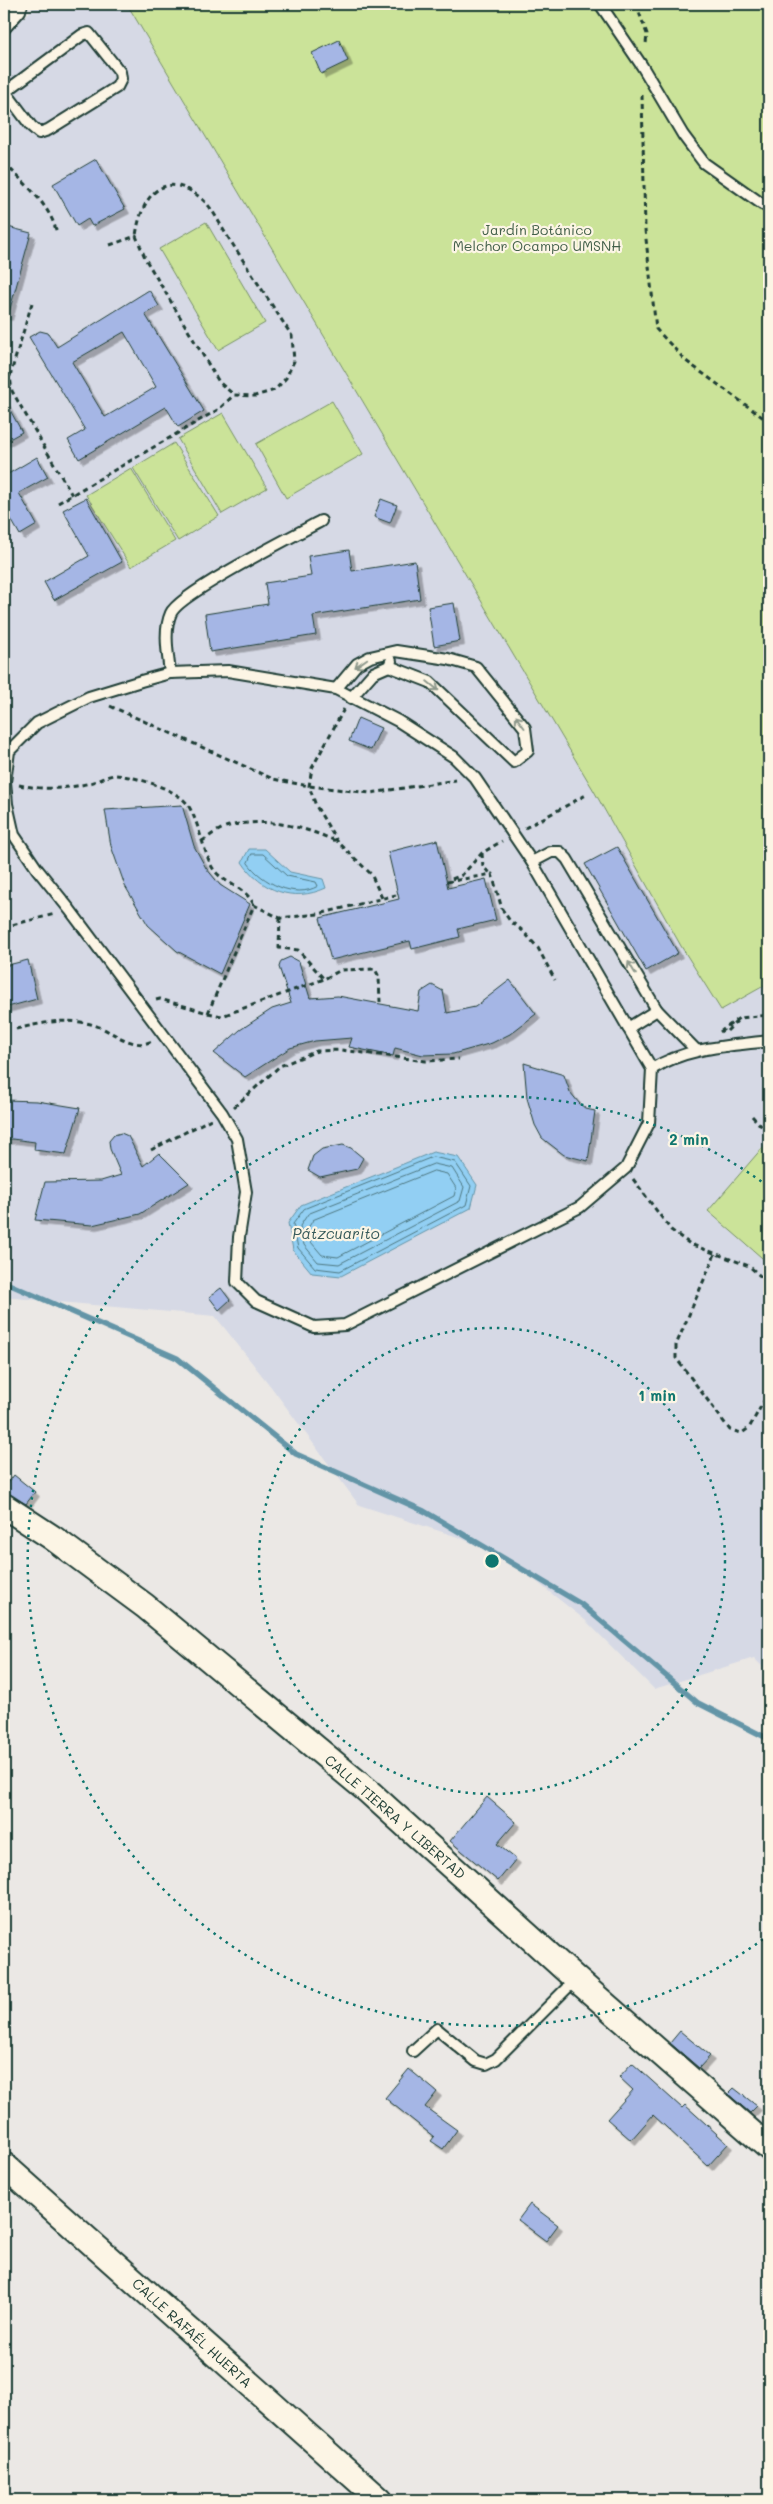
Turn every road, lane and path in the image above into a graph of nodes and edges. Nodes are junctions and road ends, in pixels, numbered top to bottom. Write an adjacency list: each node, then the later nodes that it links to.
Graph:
1 (13, 4): 5 (main road)
2 (26, 4): 6 (lane)
3 (600, 4): 7 (lane)
4 (636, 4): 7 (path)
5 (4, 9)
6 (4, 29)
7 (642, 66): 10 (lane); 16 (path)
8 (4, 91): 8 (lane)
9 (4, 163): 11 (path)
10 (769, 207)
11 (58, 234)
12 (136, 236): 13 (path); 15 (path); 15 (path)
13 (110, 245)
14 (32, 303): 17 (path)
15 (234, 395): 17 (path)
16 (769, 422)
17 (72, 495): 18 (path)
18 (58, 503)
19 (321, 521): 22 (lane)
20 (396, 651): 21 (lane); 21 (lane, one-way to 20); 23 (lane, one-way to 23)
21 (389, 666): 25 (lane)
22 (170, 673): 23 (lane); 24 (lane)
23 (336, 689): 25 (lane)
24 (89, 697): 26 (lane); 30 (path)
25 (351, 698): 28 (lane); 30 (path)
26 (6, 752): 27 (lane)
27 (5, 767): 29 (lane)
28 (475, 778): 30 (path); 32 (lane)
29 (6, 782): 33 (path); 41 (lane)
30 (309, 786): 34 (path)
31 (586, 795): 32 (path)
32 (514, 834): 35 (path); 36 (lane)
33 (202, 841): 34 (path); 40 (path)
34 (337, 841): 39 (path)
35 (482, 853): 37 (path); 37 (path)
36 (532, 862): 48 (lane, one-way to 36); 51 (lane)
37 (492, 874): 45 (path)
38 (396, 895): 39 (path)
39 (383, 898): 42 (path)
40 (254, 905): 42 (path); 49 (path)
41 (70, 910): 43 (path); 47 (lane)
42 (280, 918): 44 (path)
43 (4, 927)
44 (324, 978): 46 (path); 49 (path)
45 (555, 980)
46 (380, 1002)
47 (140, 1003): 49 (path); 53 (lane)
48 (657, 1010): 51 (lane); 56 (lane)
49 (208, 1013)
50 (769, 1015): 55 (path); 56 (path)
51 (628, 1028): 58 (lane)
52 (16, 1029): 53 (path)
53 (163, 1036): 59 (lane)
54 (769, 1041): 55 (lane)
55 (708, 1049): 56 (lane)
56 (696, 1050): 58 (lane)
57 (459, 1059): 59 (path)
58 (652, 1069): 63 (lane)
59 (222, 1113): 62 (path); 63 (lane)
60 (752, 1116): 61 (path)
61 (769, 1125)
62 (151, 1150)
63 (626, 1168): 64 (path)
64 (715, 1254): 65 (path); 66 (path)
65 (769, 1284)
66 (769, 1392)
67 (4, 1506): 68 (street, CALLE TIERRA Y LIBERTAD)
68 (576, 1979): 69 (lane); 70 (street, CALLE TIERRA Y LIBERTAD)
69 (413, 2051)
70 (769, 2148)
71 (4, 2165): 72 (street, CALLE RAFAÉL HUERTA)
72 (380, 2500)

